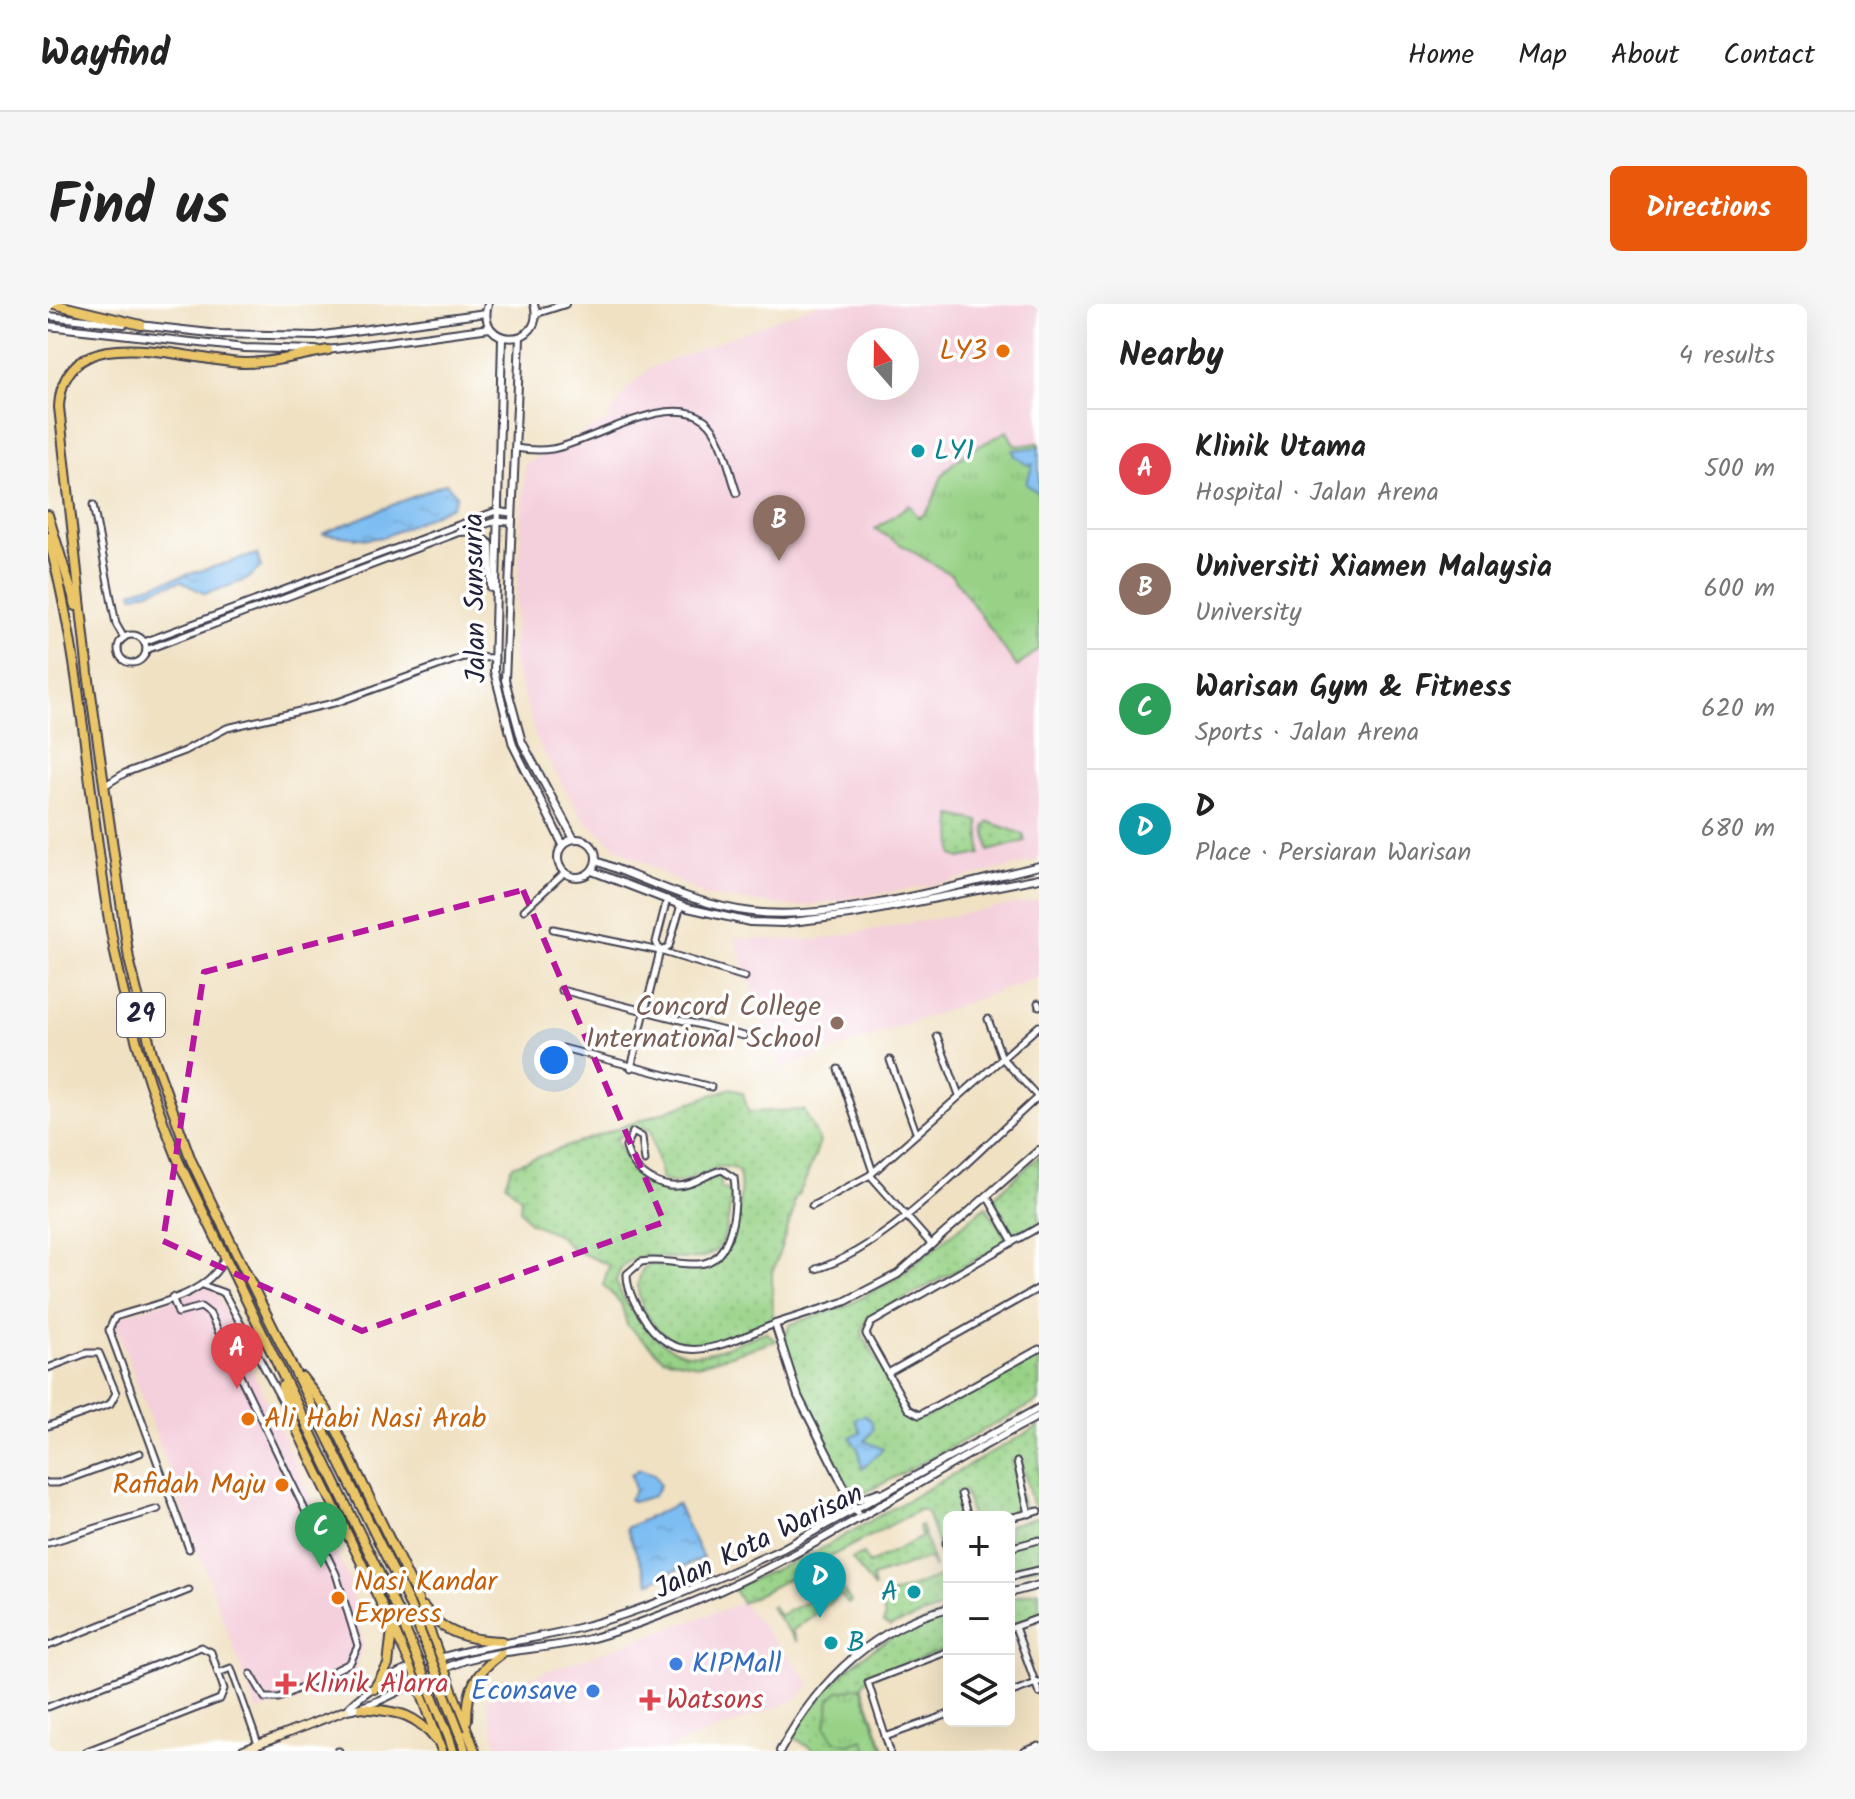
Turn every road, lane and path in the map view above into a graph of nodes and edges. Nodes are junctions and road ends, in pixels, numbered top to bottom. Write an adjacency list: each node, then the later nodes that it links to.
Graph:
1 (54, 304): 8 (highway)
2 (488, 304): 5 (street)
3 (534, 304): 6 (street)
4 (565, 304): 6 (street)
5 (486, 313): 8 (street); 10 (street)
6 (537, 313): 12 (street)
7 (48, 316): 8 (street)
8 (141, 325)
9 (48, 326): 13 (street)
10 (490, 328): 11 (street); 13 (street)
11 (502, 338): 12 (street); 17 (street, Jalan Sunsuria)
12 (520, 338): 14 (street, Jalan Sunsuria)
13 (328, 350): 25 (highway)
14 (515, 448): 15 (street); 18 (street, Jalan Sunsuria)
15 (737, 493)
16 (93, 505): 26 (street)
17 (496, 511): 18 (street); 20 (street, Jalan Sunsuria); 27 (street)
18 (510, 513): 21 (street, Jalan Sunsuria)
19 (48, 515): 25 (highway, 29)
20 (496, 521): 21 (street); 22 (street); 24 (street, Jalan Sunsuria)
21 (510, 522): 31 (street, Jalan Sunsuria)
22 (460, 532): 24 (street); 28 (street)
23 (48, 537): 68 (highway, 29)
24 (493, 620): 29 (street, Jalan Sunsuria)
25 (83, 629): 30 (highway, 29)
26 (124, 638): 27 (street); 28 (street)
27 (144, 642): 28 (street)
28 (146, 650)
29 (495, 658): 30 (street); 32 (street, Jalan Sunsuria)
30 (103, 787): 76 (highway, 29)
31 (574, 839): 32 (street); 33 (street)
32 (563, 845): 36 (street)
33 (596, 861): 34 (street); 35 (street)
34 (1039, 866)
35 (592, 871): 36 (street); 38 (street)
36 (564, 873): 40 (street)
37 (1039, 878): 39 (street)
38 (667, 899): 39 (street); 42 (street)
39 (681, 905): 42 (street)
40 (524, 910)
41 (553, 929): 42 (street)
42 (660, 951): 43 (street); 45 (street)
43 (745, 977)
44 (561, 990): 45 (street)
45 (645, 1011): 48 (street); 53 (street)
46 (988, 1019): 51 (street)
47 (1039, 1026): 51 (street)
48 (744, 1036)
49 (937, 1036): 56 (street)
50 (563, 1048): 53 (street)
51 (1002, 1058): 56 (street); 57 (street)
52 (890, 1060): 58 (street)
53 (631, 1068): 55 (street)
54 (838, 1069): 61 (street)
55 (711, 1087)
56 (959, 1095): 58 (street)
57 (1039, 1097): 64 (street)
58 (916, 1132): 61 (street)
59 (1039, 1150): 62 (street)
60 (645, 1161): 73 (street)
61 (872, 1174): 63 (street); 64 (street)
62 (987, 1196): 66 (street); 67 (street)
63 (812, 1206)
64 (904, 1216): 67 (street); 69 (street)
65 (1039, 1227): 66 (street)
66 (1013, 1242): 78 (street)
67 (933, 1245): 73 (street)
68 (225, 1257): 70 (street); 75 (highway, 29)
69 (816, 1269)
70 (204, 1286): 72 (street); 82 (street)
71 (1039, 1288): 78 (street)
72 (172, 1297): 99 (street); 122 (street)
73 (775, 1324): 87 (street)
74 (1039, 1349): 78 (street)
75 (271, 1355): 82 (highway); 141 (highway, 29, bridge)
76 (288, 1357): 106 (highway); 134 (highway, 29, bridge)
77 (48, 1368): 81 (street)
78 (888, 1373)
79 (1039, 1408): 86 (street, Jalan Kota Warisan)
80 (1039, 1416): 95 (street, Jalan Kota Warisan)
81 (48, 1426)
82 (296, 1428): 109 (highway)
83 (140, 1453): 85 (street)
84 (1017, 1462): 93 (street)
85 (48, 1483)
86 (901, 1484): 87 (street); 90 (street, Jalan Kota Warisan)
87 (845, 1492): 90 (street); 100 (street)
88 (961, 1494): 91 (street)
89 (158, 1509): 97 (street)
90 (856, 1510): 95 (street); 100 (street, Jalan Kota Warisan)
91 (966, 1511)
92 (1039, 1511): 93 (street)
93 (1029, 1514): 94 (street)
94 (1015, 1517)
95 (861, 1519): 117 (street, Jalan Kota Warisan)
96 (1039, 1540): 98 (street)
97 (48, 1543)
98 (1015, 1546)
99 (189, 1549)
100 (782, 1549): 114 (street, Jalan Kota Warisan)
101 (1039, 1570): 102 (street)
102 (1015, 1576)
103 (1039, 1585): 105 (street)
104 (189, 1590): 115 (street)
105 (1015, 1591)
106 (415, 1592): 110 (highway); 114 (highway)
107 (943, 1610): 144 (street)
108 (1039, 1618): 111 (street)
109 (392, 1626): 113 (highway); 125 (highway)
110 (429, 1626): 113 (highway); 118 (highway)
111 (1015, 1627)
112 (1015, 1635): 124 (street)
113 (399, 1639): 120 (highway)
114 (501, 1641): 118 (street, Jalan Kota Warisan)
115 (48, 1646)
116 (943, 1653): 135 (street)
117 (501, 1654): 119 (street, Jalan Kota Warisan); 134 (highway)
118 (441, 1657): 119 (highway); 120 (street, Jalan Kota Warisan)
119 (445, 1668): 123 (street, Jalan Kota Warisan); 128 (highway)
120 (413, 1669): 123 (highway); 125 (street, Jalan Kota Warisan)
121 (218, 1673): 130 (street); 136 (street); 138 (street)
122 (251, 1674)
123 (417, 1679): 129 (highway); 131 (street, Jalan Kota Warisan)
124 (1037, 1683): 126 (street); 127 (street)
125 (374, 1689): 132 (street, Jalan Kota Warisan)
126 (1015, 1691)
127 (1039, 1693)
128 (456, 1695): 129 (highway); 134 (highway)
129 (427, 1706): 140 (highway)
130 (48, 1707)
131 (361, 1708): 132 (street, Jalan Kota Warisan); 140 (highway)
132 (346, 1710): 136 (main road)
133 (943, 1716): 135 (street)
134 (463, 1730): 142 (highway, 29); 143 (highway)
135 (885, 1737): 145 (street)
136 (259, 1745): 139 (main road)
137 (1039, 1746): 146 (street)
138 (87, 1751)
139 (245, 1751)
140 (442, 1751)
141 (453, 1751)
142 (465, 1751)
143 (475, 1751)
144 (780, 1751)
145 (890, 1751)
146 (1025, 1751)

